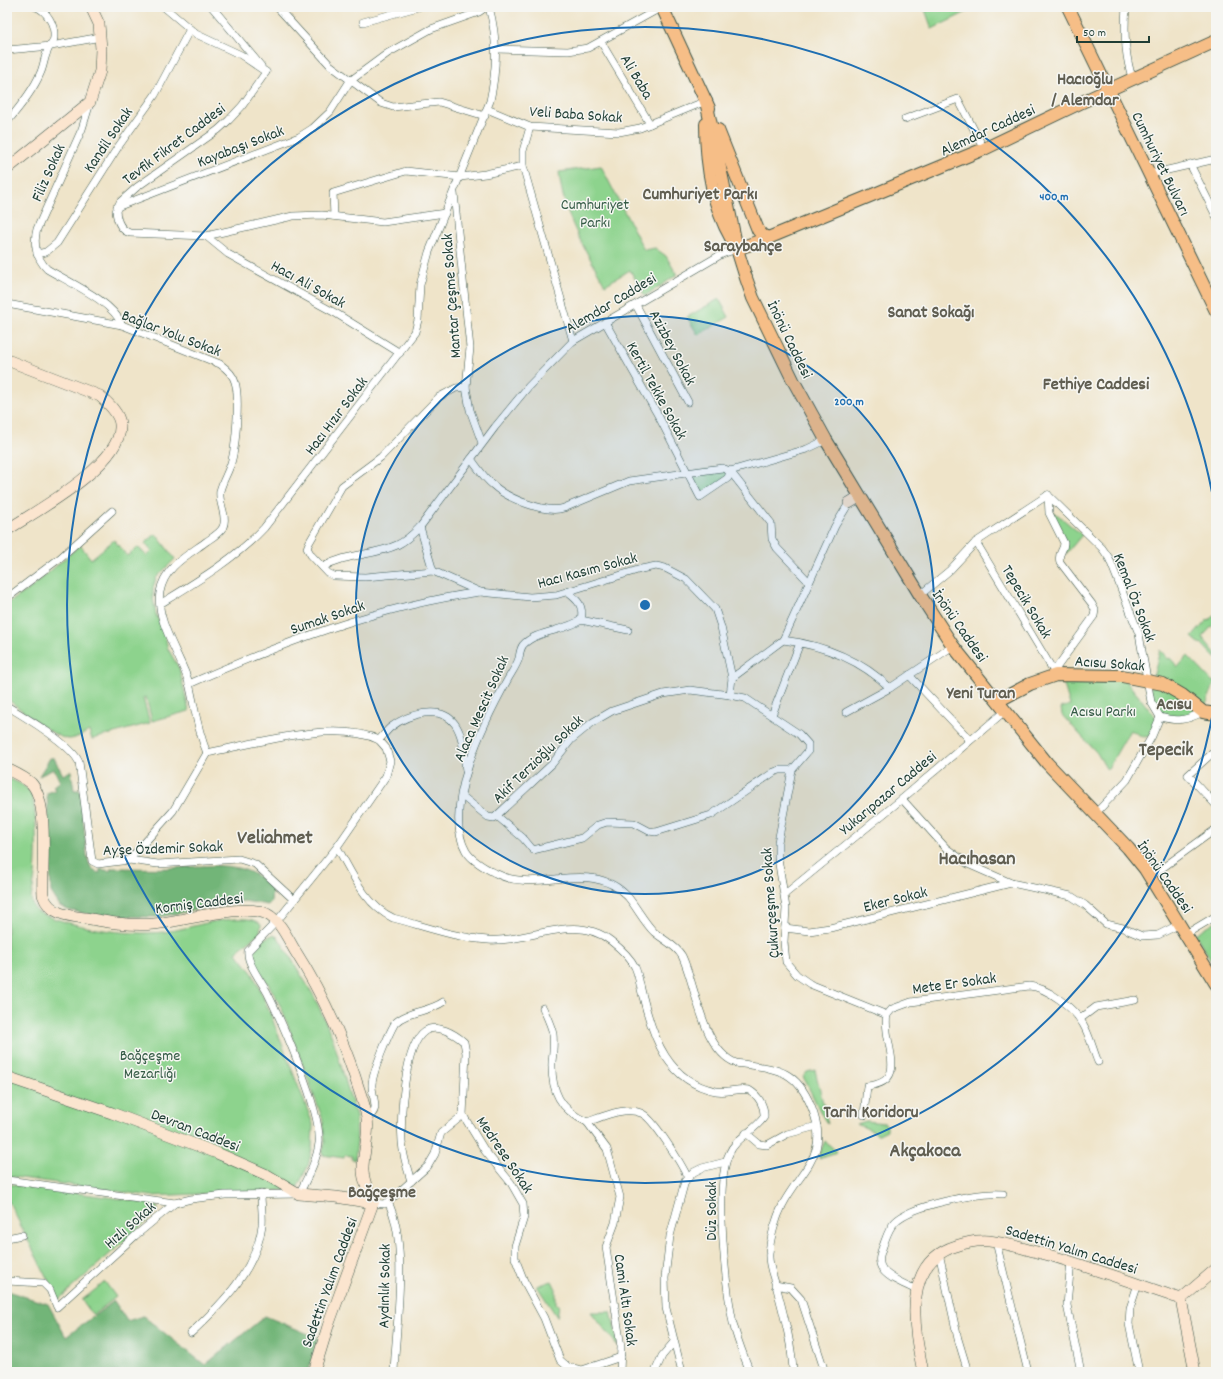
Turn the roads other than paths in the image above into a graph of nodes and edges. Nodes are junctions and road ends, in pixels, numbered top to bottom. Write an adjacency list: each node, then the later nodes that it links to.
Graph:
1 (36, 7): 17 (street)
2 (91, 7): 14 (main road)
3 (164, 7): 13 (street)
4 (212, 7): 20 (street)
5 (277, 7): 22 (street, Veli Baba Sokak)
6 (418, 7): 12 (street)
7 (486, 7): 22 (street)
8 (490, 7): 18 (street, Hacı Hızır Sokak)
9 (1068, 7): 23 (main road, Cumhuriyet Bulvarı)
10 (1126, 7): 21 (street)
11 (665, 9): 16 (street); 24 (main road)
12 (363, 22)
13 (190, 30): 20 (street); 46 (street, Kandil Sokak)
14 (101, 37): 17 (street); 25 (main road)
15 (1216, 41): 21 (main road, Alemdar Caddesi)
16 (601, 42): 18 (street); 29 (street, Ali Baba)
17 (52, 46): 19 (street); 28 (street)
18 (496, 49): 26 (street, Hacı Hızır Sokak)
19 (7, 50)
20 (266, 72): 39 (street, Tevfik Fikret Caddesi)
21 (1133, 80): 23 (main road, Alemdar Caddesi)
22 (350, 81): 26 (street, Veli Baba Sokak); 39 (street, Kayabaşı Sokak)
23 (1109, 91): 31 (main road, Alemdar Caddesi); 36 (main road, Cumhuriyet Bulvarı)
24 (706, 101): 29 (street, Veli Baba Sokak); 44 (main road); 45 (main road, İnönü Caddesi)
25 (90, 102): 35 (main road); 46 (street, Filiz Sokak)
26 (486, 113): 30 (street, Veli Baba Sokak); 37 (street, Hacı Hızır Sokak)
27 (905, 120): 31 (street)
28 (7, 122)
29 (650, 124): 30 (street, Veli Baba Sokak)
30 (530, 127): 34 (street)
31 (984, 149): 44 (main road, Alemdar Caddesi)
32 (1216, 159): 33 (street)
33 (1190, 164): 36 (street); 42 (street)
34 (523, 166): 37 (street); 52 (street)
35 (7, 169)
36 (1150, 174): 49 (main road, Cumhuriyet Bulvarı)
37 (460, 178): 38 (street, Hacı Hızır Sokak); 41 (street)
38 (454, 191): 40 (street, Hacı Hızır Sokak); 55 (street, Mantar Çeşme Sokak)
39 (118, 207): 43 (street)
40 (445, 213): 41 (street); 53 (street, Hacı Hızır Sokak)
41 (334, 216): 43 (street)
42 (1216, 216)
43 (206, 236): 53 (street, Hacı Ali Sokak)
44 (768, 238): 45 (main road)
45 (737, 248): 48 (street, Alemdar Caddesi); 57 (main road, İnönü Caddesi)
46 (38, 254): 51 (street)
47 (7, 304): 51 (street, Bağlar Yolu Sokak)
48 (636, 305): 50 (street, Alemdar Caddesi); 56 (street, Azizbey Sokak)
49 (1216, 311)
50 (605, 322): 52 (street, Alemdar Caddesi); 61 (street, Kertil Tekke Sokak)
51 (122, 326): 76 (street, Bağlar Yolu Sokak)
52 (573, 341): 58 (street, Alemdar Caddesi)
53 (400, 353): 76 (street, Hacı Hızır Sokak)
54 (7, 360): 67 (main road)
55 (466, 387): 58 (street, Mantar Çeşme Sokak); 69 (street, Hacı Kasım Sokak)
56 (688, 402)
57 (826, 440): 60 (street); 63 (main road, İnönü Caddesi)
58 (482, 443): 59 (street, Alemdar Caddesi)
59 (471, 459): 61 (street); 66 (street, Alemdar Caddesi)
60 (730, 471): 61 (street); 61 (street, Kertil Tekke Sokak); 71 (street)
61 (686, 472)
62 (1048, 495): 68 (street); 83 (street); 85 (street, Kemal Öz Sokak)
63 (859, 496): 64 (main road); 74 (main road, İnönü Caddesi)
64 (849, 504): 71 (street)
65 (112, 511): 75 (street)
66 (420, 527): 69 (street, Alemdar Caddesi); 70 (street)
67 (7, 530)
68 (976, 542): 74 (street); 83 (street, Tepecik Sokak)
69 (323, 567): 70 (street, Hacı Kasım Sokak)
70 (433, 571): 72 (street, Hacı Kasım Sokak)
71 (809, 582): 79 (street)
72 (480, 592): 73 (street, Hacı Kasım Sokak); 86 (street, Sumak Sokak)
73 (567, 592): 77 (street); 84 (street, Hacı Kasım Sokak)
74 (920, 595): 81 (main road, İnönü Caddesi)
75 (7, 598)
76 (160, 604): 86 (street)
77 (581, 620): 78 (street); 102 (street, Alaca Mescit Sokak)
78 (628, 630)
79 (782, 640): 80 (street); 84 (street)
80 (800, 643): 87 (street); 94 (street)
81 (953, 646): 82 (street); 89 (main road, İnönü Caddesi)
82 (909, 675): 87 (street); 97 (street)
83 (1056, 675): 85 (main road, Acısu Sokak); 89 (main road, Acısu Sokak)
84 (732, 678): 88 (street, Hacı Kasım Sokak)
85 (1148, 680): 92 (main road, Acısu Sokak); 95 (street, Kemal Öz Sokak)
86 (189, 684): 99 (street)
87 (890, 688): 91 (street)
88 (730, 694): 94 (street); 107 (street, Akif Terzioğlu Sokak)
89 (1002, 705): 97 (street, Yukarıpazar Caddesi); 106 (main road, İnönü Caddesi)
90 (7, 706): 110 (street, Ayşe Özdemir Sokak)
91 (846, 712)
92 (1203, 712): 93 (main road, Acısu Sokak); 95 (street)
93 (1216, 714)
94 (772, 715): 101 (street)
95 (1160, 717): 106 (street)
96 (379, 740): 99 (street); 102 (street); 109 (street)
97 (970, 740): 104 (street, Yukarıpazar Caddesi)
98 (1216, 750): 105 (street)
99 (207, 753): 110 (street)
100 (7, 769): 116 (main road, Korniş Caddesi)
101 (792, 770): 107 (street); 113 (street, Çukurçeşme Sokak)
102 (466, 773): 103 (street, Alaca Mescit Sokak)
103 (462, 796): 107 (street, Akif Terzioğlu Sokak); 131 (street, Alaca Mescit Sokak)
104 (902, 799): 112 (street); 113 (street, Yukarıpazar Caddesi)
105 (1216, 804)
106 (1095, 814): 111 (main road, İnönü Caddesi)
107 (498, 816)
108 (1216, 829): 111 (street)
109 (338, 847): 114 (street); 132 (street, Düz Sokak)
110 (129, 860): 114 (street, Ayşe Özdemir Sokak)
111 (1150, 877): 118 (main road, İnönü Caddesi)
112 (1011, 883): 117 (street, Eker Sokak); 118 (street)
113 (785, 894): 117 (street, Çukurçeşme Sokak)
114 (294, 900): 116 (street)
115 (1216, 916): 118 (street)
116 (277, 921): 129 (main road); 138 (street)
117 (785, 928): 123 (street, Çukurçeşme Sokak)
118 (1183, 929): 119 (main road, İnönü Caddesi)
119 (1216, 984)
120 (1135, 1000): 124 (street)
121 (443, 1002): 129 (street)
122 (543, 1008): 130 (street)
123 (887, 1016): 124 (street, Mete Er Sokak); 128 (street)
124 (1080, 1018): 125 (street)
125 (1098, 1062)
126 (7, 1077): 138 (main road, Devran Caddesi)
127 (462, 1115): 136 (street, Medrese Sokak); 136 (street); 156 (street, Medrese Sokak)
128 (864, 1115)
129 (367, 1118): 142 (main road)
130 (587, 1122): 134 (street); 156 (street, Cami Altı Sokak)
131 (817, 1126): 132 (street); 151 (street, Alaca Mescit Sokak)
132 (746, 1133): 133 (street, Düz Sokak)
133 (725, 1162): 134 (street); 162 (street, Düz Sokak)
134 (688, 1178): 155 (street)
135 (7, 1180): 141 (street)
136 (412, 1181): 140 (street, Medrese Sokak)
137 (261, 1194): 138 (street, Hızlı Sokak); 141 (street, Hızlı Sokak); 154 (street)
138 (300, 1194): 142 (main road, Devran Caddesi)
139 (1003, 1194): 152 (street)
140 (388, 1202): 142 (street); 158 (street, Aydınlık Sokak)
141 (175, 1203): 149 (street, Hızlı Sokak)
142 (373, 1203): 157 (main road, Sadettin Yalım Caddesi)
143 (22, 1235): 144 (street)
144 (7, 1238)
145 (996, 1242): 146 (main road, Sadettin Yalım Caddesi); 147 (main road, Sadettin Yalım Caddesi); 167 (street)
146 (938, 1253): 152 (main road); 166 (street)
147 (1071, 1261): 150 (main road, Sadettin Yalım Caddesi); 168 (street)
148 (1216, 1269): 153 (main road)
149 (7, 1280)
150 (1138, 1284): 153 (main road, Sadettin Yalım Caddesi); 169 (street)
151 (775, 1285): 163 (street, Alaca Mescit Sokak); 164 (street)
152 (917, 1290): 165 (main road)
153 (1181, 1299): 170 (main road)
154 (191, 1333)
155 (673, 1343): 160 (street); 161 (street)
156 (621, 1357): 159 (street, Cami Altı Sokak)
157 (314, 1372)
158 (394, 1372)
159 (620, 1372)
160 (655, 1372)
161 (682, 1372)
162 (750, 1372)
163 (793, 1372)
164 (825, 1372)
165 (923, 1372)
166 (968, 1372)
167 (1028, 1372)
168 (1081, 1372)
169 (1138, 1372)
170 (1196, 1372)

